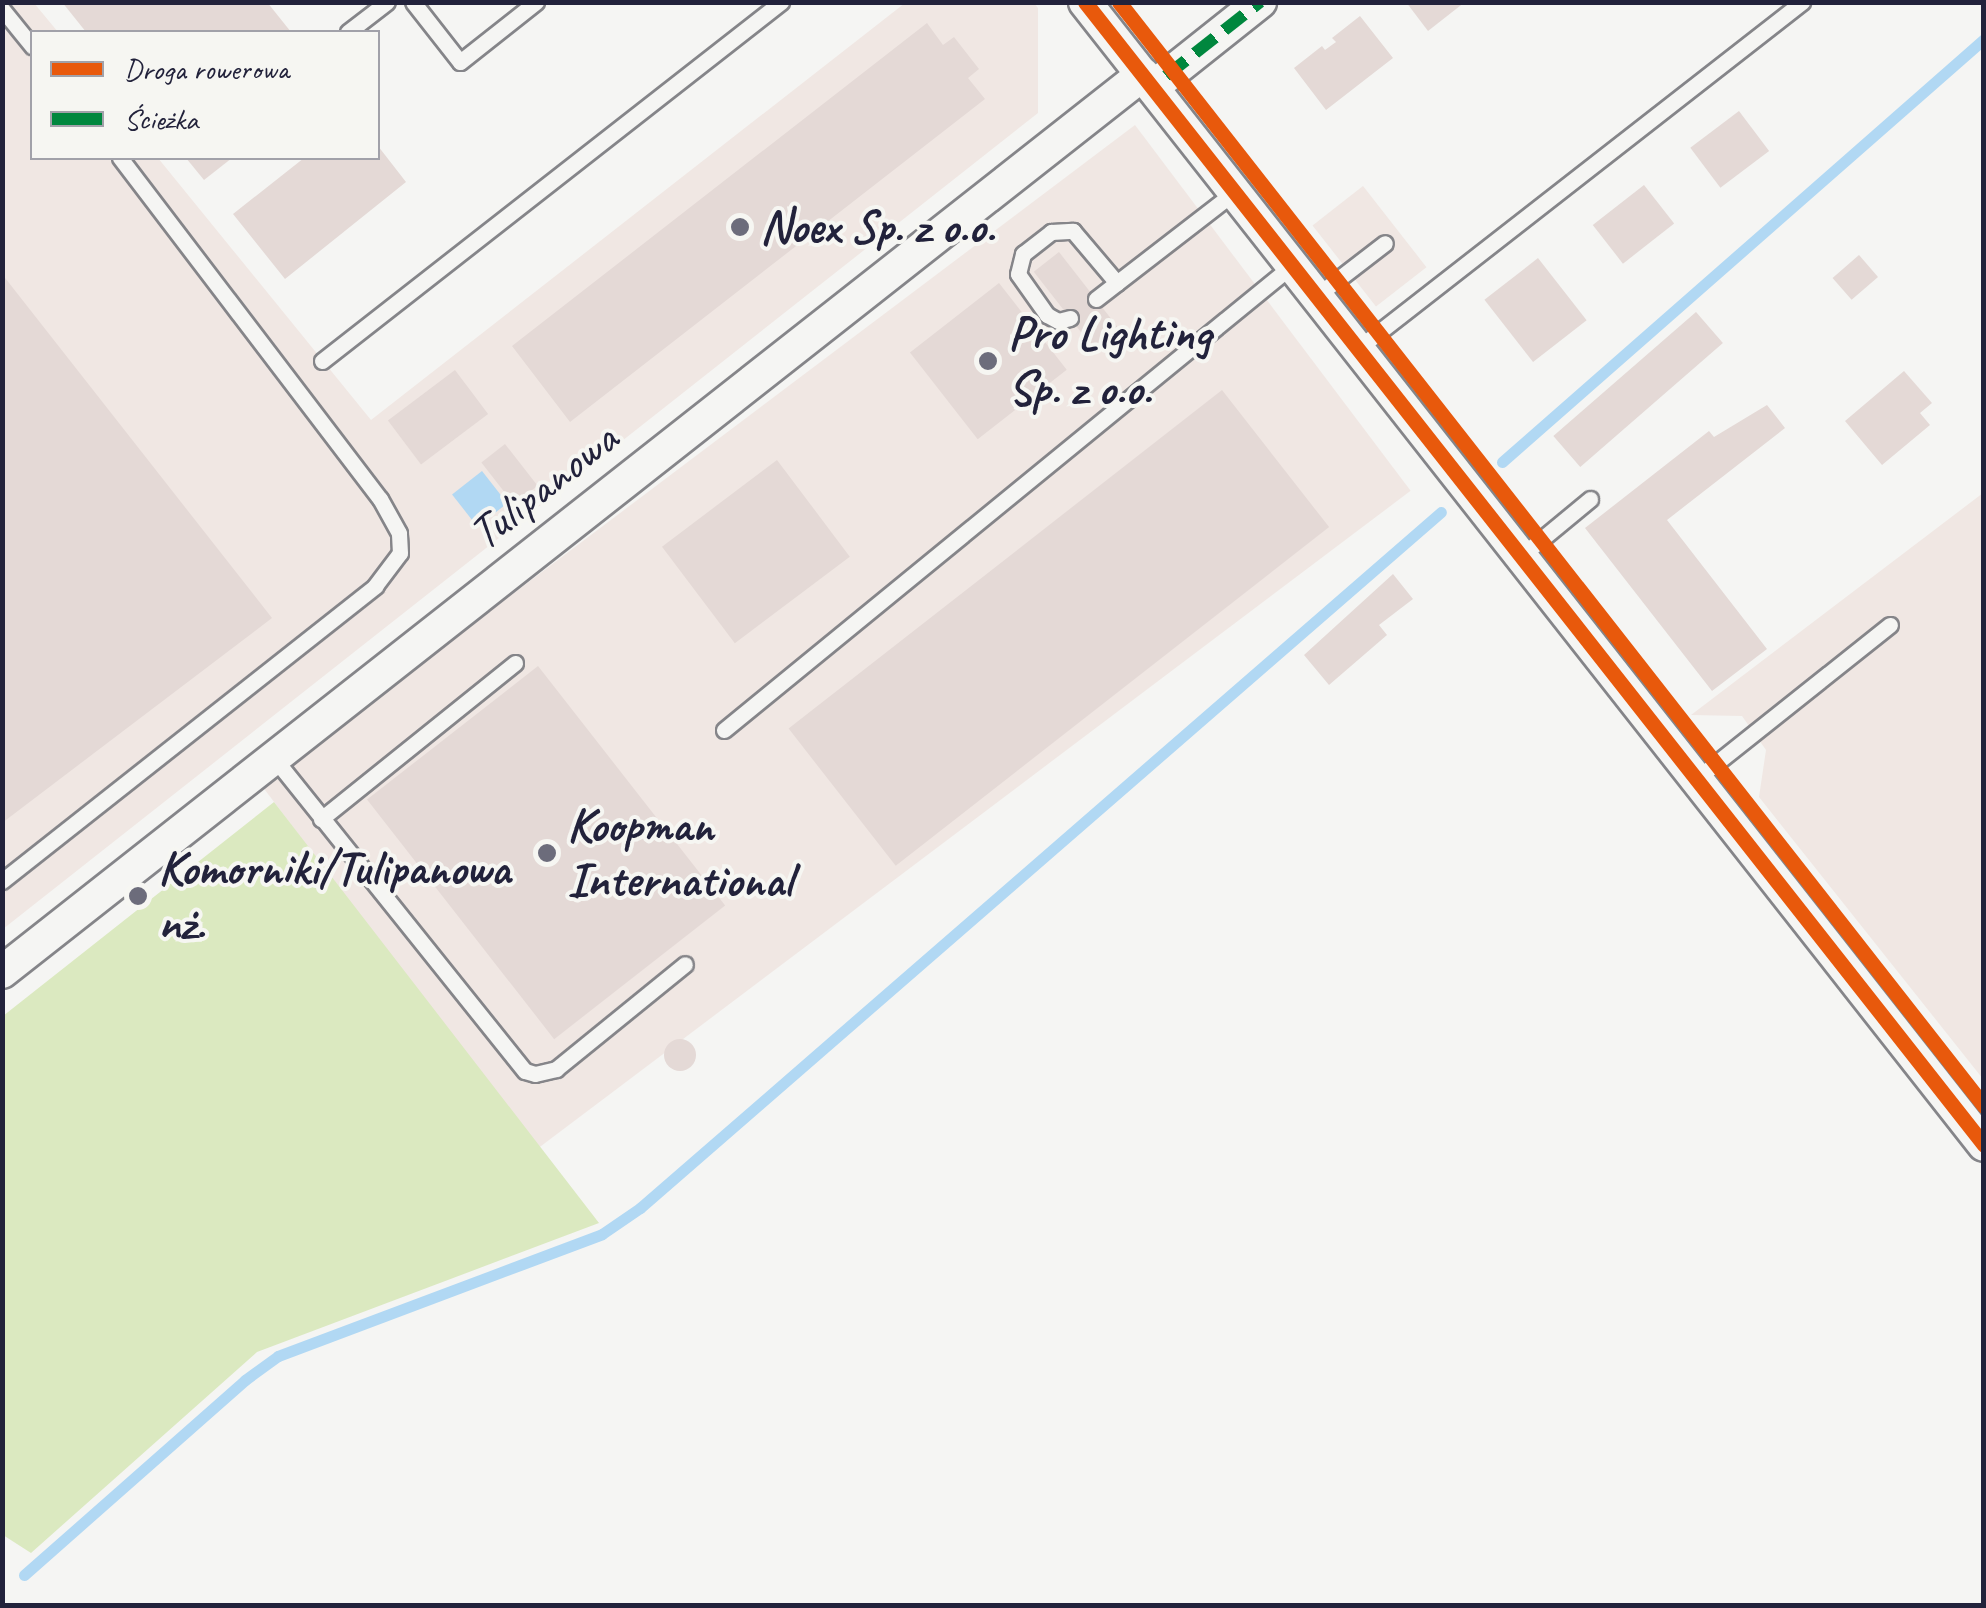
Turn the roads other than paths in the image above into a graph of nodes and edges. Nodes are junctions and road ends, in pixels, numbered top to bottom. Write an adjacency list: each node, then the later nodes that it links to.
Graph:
1 (387, 2): 9 (lane)
2 (413, 2): 3 (lane)
3 (536, 2)
4 (780, 2): 21 (lane)
5 (1086, 2): 11 (street)
6 (1260, 2): 11 (street, Tulipanowa)
7 (1802, 2): 20 (lane)
8 (2, 10): 10 (lane)
9 (351, 30)
10 (30, 44)
11 (1148, 80): 13 (street); 27 (street, Tulipanowa)
12 (122, 160): 30 (lane)
13 (1233, 193): 15 (street); 16 (lane)
14 (1385, 243): 17 (lane)
15 (1290, 266): 17 (street); 26 (lane)
16 (1117, 283): 18 (lane); 19 (lane)
17 (1315, 298): 20 (street)
18 (1096, 299)
19 (1070, 318)
20 (1356, 350): 23 (street)
21 (322, 361)
22 (1590, 499): 23 (lane)
23 (1520, 556): 28 (street)
24 (1890, 625): 28 (lane)
25 (516, 663): 29 (lane)
26 (724, 730)
27 (274, 758): 29 (lane); 32 (street, Tulipanowa)
28 (1696, 780): 33 (street)
29 (322, 818): 31 (lane)
30 (2, 881)
31 (685, 964)
32 (2, 972)
33 (1984, 1145)

